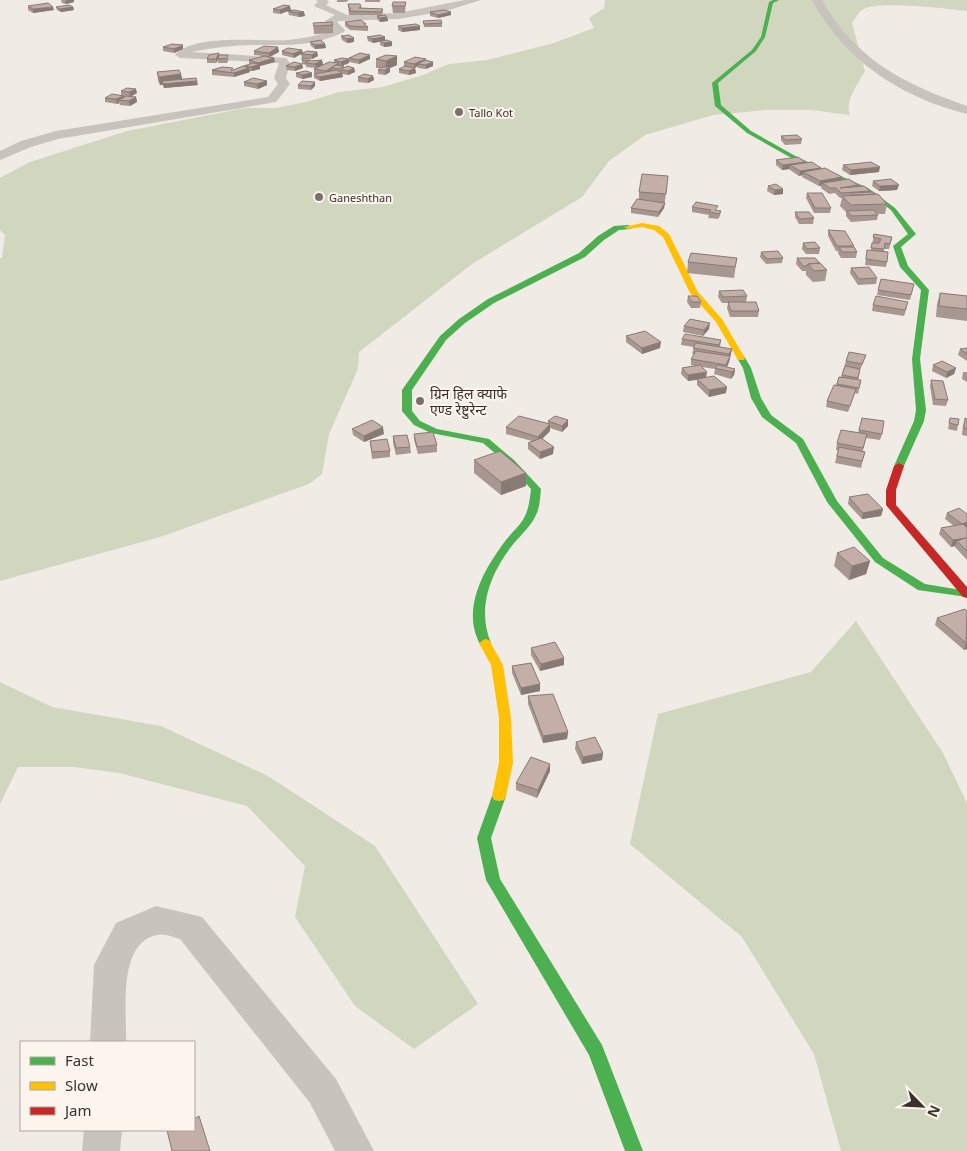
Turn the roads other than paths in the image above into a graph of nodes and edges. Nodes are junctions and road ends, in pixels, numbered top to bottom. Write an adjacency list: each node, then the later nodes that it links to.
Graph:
1 (476, 0): 5 (street)
2 (777, 0): 8 (street)
3 (817, 0): 6 (street)
4 (324, 1): 5 (street)
5 (338, 18): 7 (street)
6 (967, 110)
7 (0, 156)
8 (967, 594): 13 (street)
9 (108, 1041): 12 (street)
10 (103, 1131): 11 (street)
11 (101, 1151)
12 (355, 1151)
13 (634, 1151)

